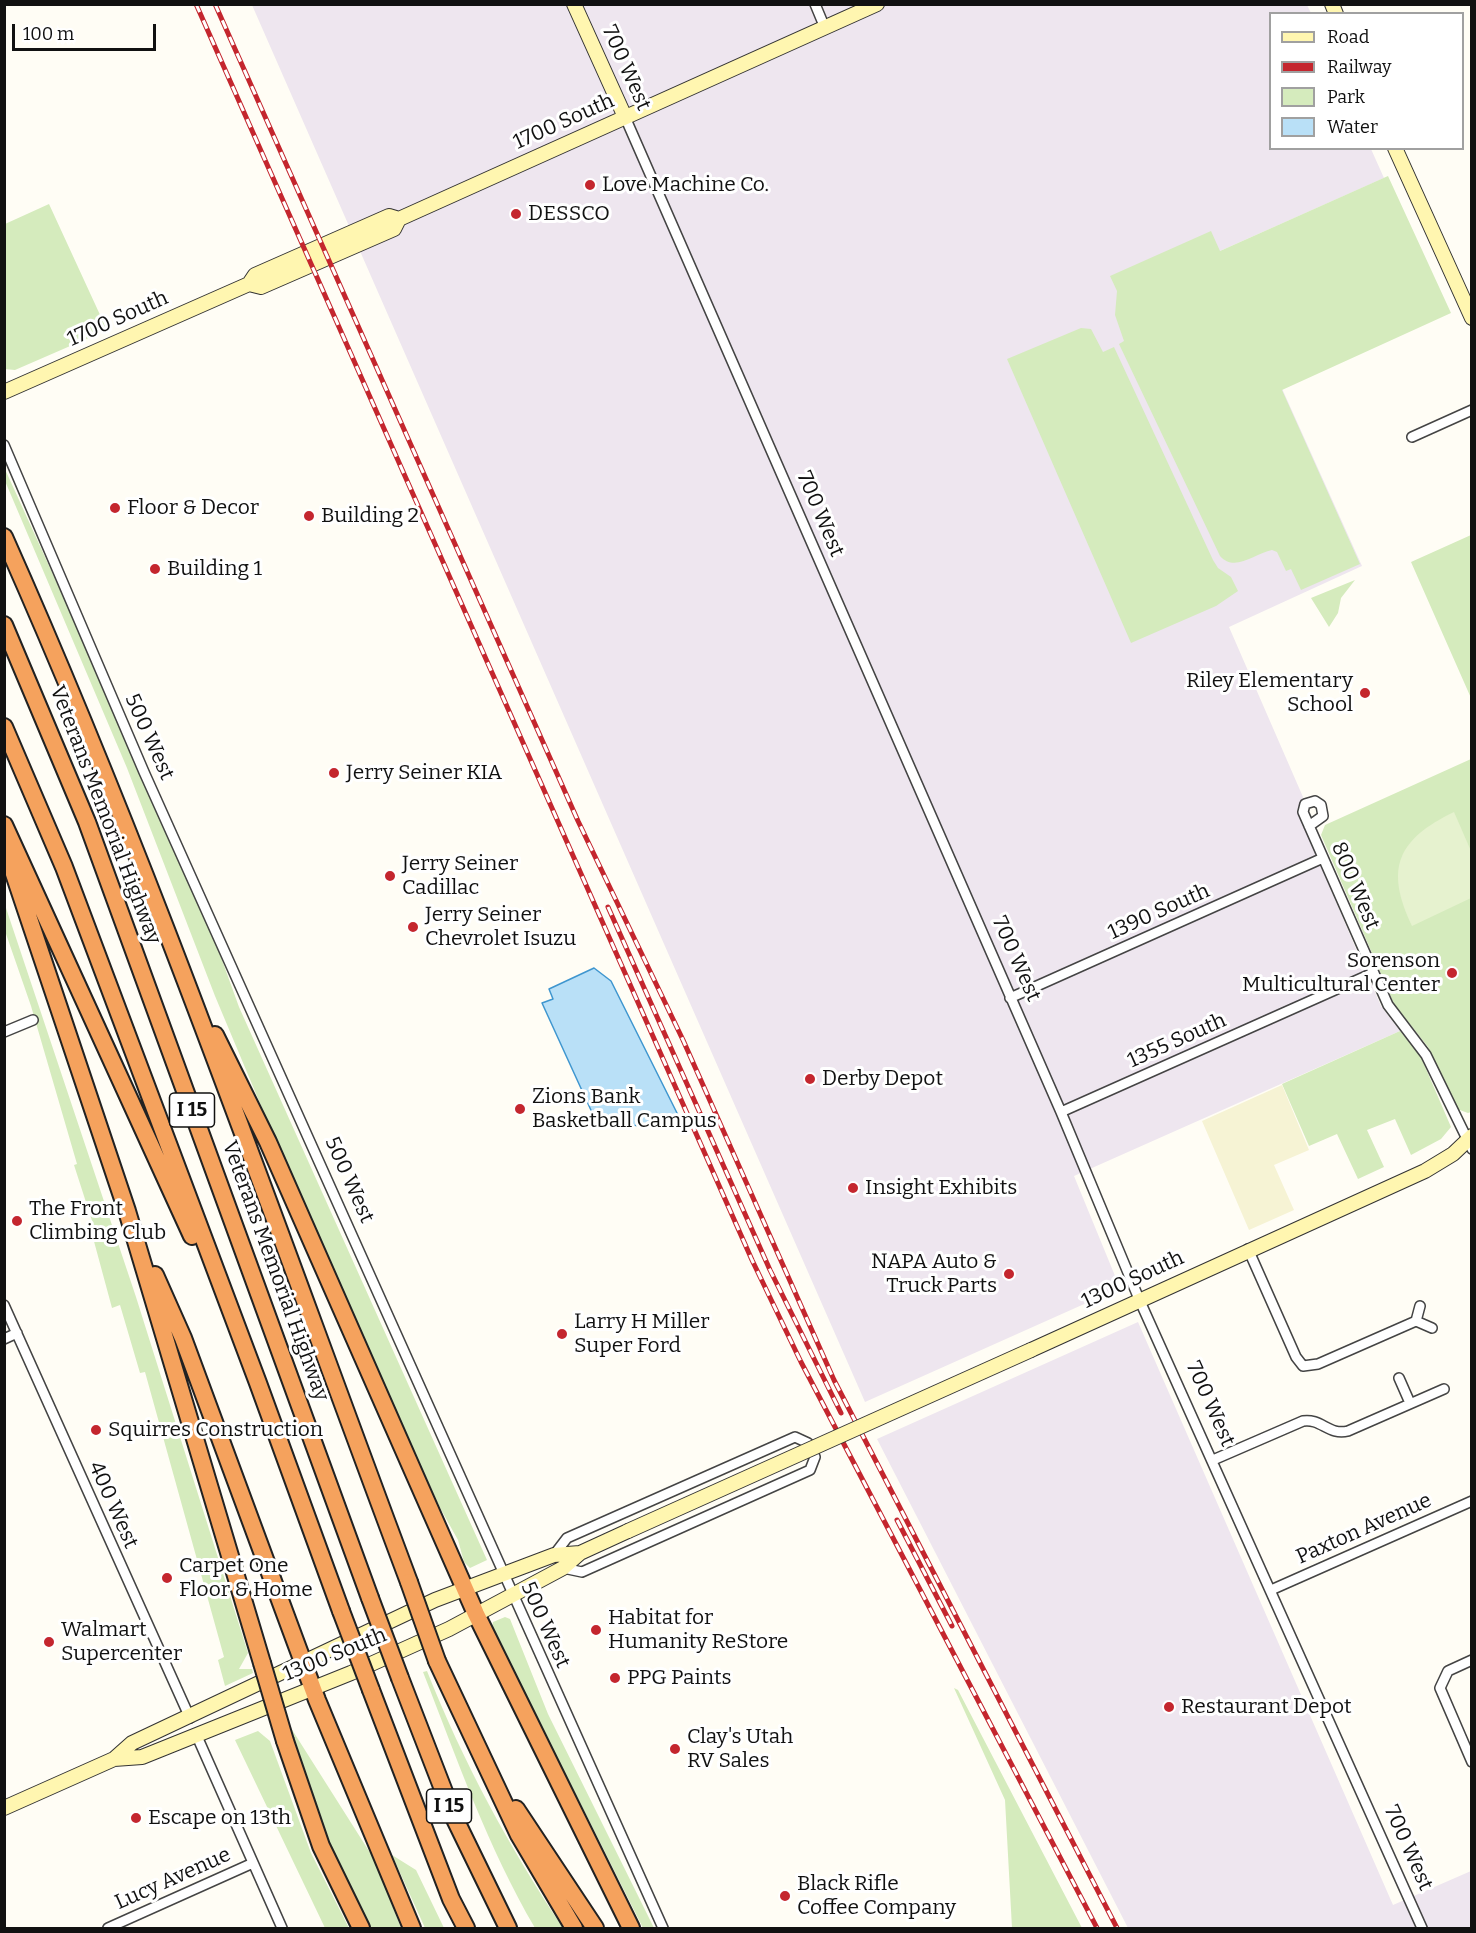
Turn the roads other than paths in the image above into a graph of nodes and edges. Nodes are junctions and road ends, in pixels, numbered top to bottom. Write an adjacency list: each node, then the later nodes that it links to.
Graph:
1 (574, 4): 5 (main road, 700 West)
2 (815, 4): 4 (street)
3 (878, 4): 4 (main road, 1700 South)
4 (825, 28): 5 (main road, 1700 South)
5 (625, 117): 9 (main road, 1700 South); 22 (street, 700 West)
6 (1396, 150): 7 (main road)
7 (1467, 297): 8 (main road)
8 (1472, 318)
9 (4, 392)
10 (1472, 410): 11 (street)
11 (1412, 437)
12 (4, 445): 45 (street, 500 West)
13 (4, 537): 20 (highway)
14 (4, 625): 66 (highway, Veterans Memorial Highway / I 15, bridge)
15 (4, 727): 37 (highway, I 15)
16 (4, 825): 37 (highway)
17 (1309, 826): 19 (street, 800 West)
18 (4, 844): 27 (highway)
19 (1323, 858): 21 (street, 800 West); 22 (street, 1390 South)
20 (176, 957): 46 (highway); 55 (highway, bridge)
21 (1373, 973): 25 (street, 1355 South); 26 (street, 800 West)
22 (1010, 998): 25 (street, 700 West)
23 (33, 1020): 24 (street)
24 (4, 1032)
25 (1061, 1112): 29 (street, 700 West)
26 (1470, 1142): 28 (main road, 1300 South)
27 (127, 1211): 51 (highway); 63 (highway, bridge)
28 (1248, 1249): 29 (main road, 1300 South); 32 (street)
29 (1139, 1299): 40 (street, 700 West); 42 (main road, 1300 South, bridge)
30 (4, 1305): 34 (street, 400 West)
31 (1420, 1306): 32 (street)
32 (1416, 1321): 33 (street)
33 (1432, 1328)
34 (17, 1333): 35 (street); 53 (street, 400 West)
35 (4, 1339)
36 (1399, 1378): 39 (street)
37 (258, 1383): 65 (highway, I 15, bridge)
38 (1444, 1389): 39 (street)
39 (1410, 1404): 40 (street)
40 (1213, 1460): 47 (street, 700 West)
41 (1472, 1501): 47 (street, Paxton Avenue)
42 (580, 1553): 43 (main road, 1300 South); 44 (main road, 1300 South)
43 (554, 1555): 44 (street, 1300 South); 45 (main road, 1300 South)
44 (563, 1568): 48 (main road, 1300 South)
45 (502, 1574): 46 (main road, 1300 South); 48 (street, 500 West)
46 (465, 1588): 49 (highway); 51 (main road, 1300 South)
47 (1271, 1590): 71 (street, 700 West)
48 (512, 1595): 49 (main road, 1300 South); 70 (street, 500 West)
49 (476, 1614): 52 (main road, 1300 South); 69 (highway)
50 (1472, 1660): 58 (street)
51 (303, 1662): 52 (highway); 53 (main road, 1300 South)
52 (313, 1687): 54 (main road, 1300 South); 64 (highway)
53 (190, 1718): 56 (main road); 57 (main road, 1300 South)
54 (196, 1734): 56 (main road, 1300 South); 60 (street)
55 (472, 1736): 67 (highway); 68 (highway)
56 (129, 1759): 57 (main road, 1300 South)
57 (114, 1760): 59 (main road, 1300 South)
58 (1472, 1762)
59 (4, 1808)
60 (253, 1863): 61 (street, Lucy Avenue); 62 (street)
61 (108, 1929)
62 (282, 1929)
63 (362, 1929)
64 (412, 1929)
65 (466, 1929)
66 (508, 1929)
67 (574, 1929)
68 (596, 1929)
69 (631, 1929)
70 (663, 1929)
71 (1422, 1929)

